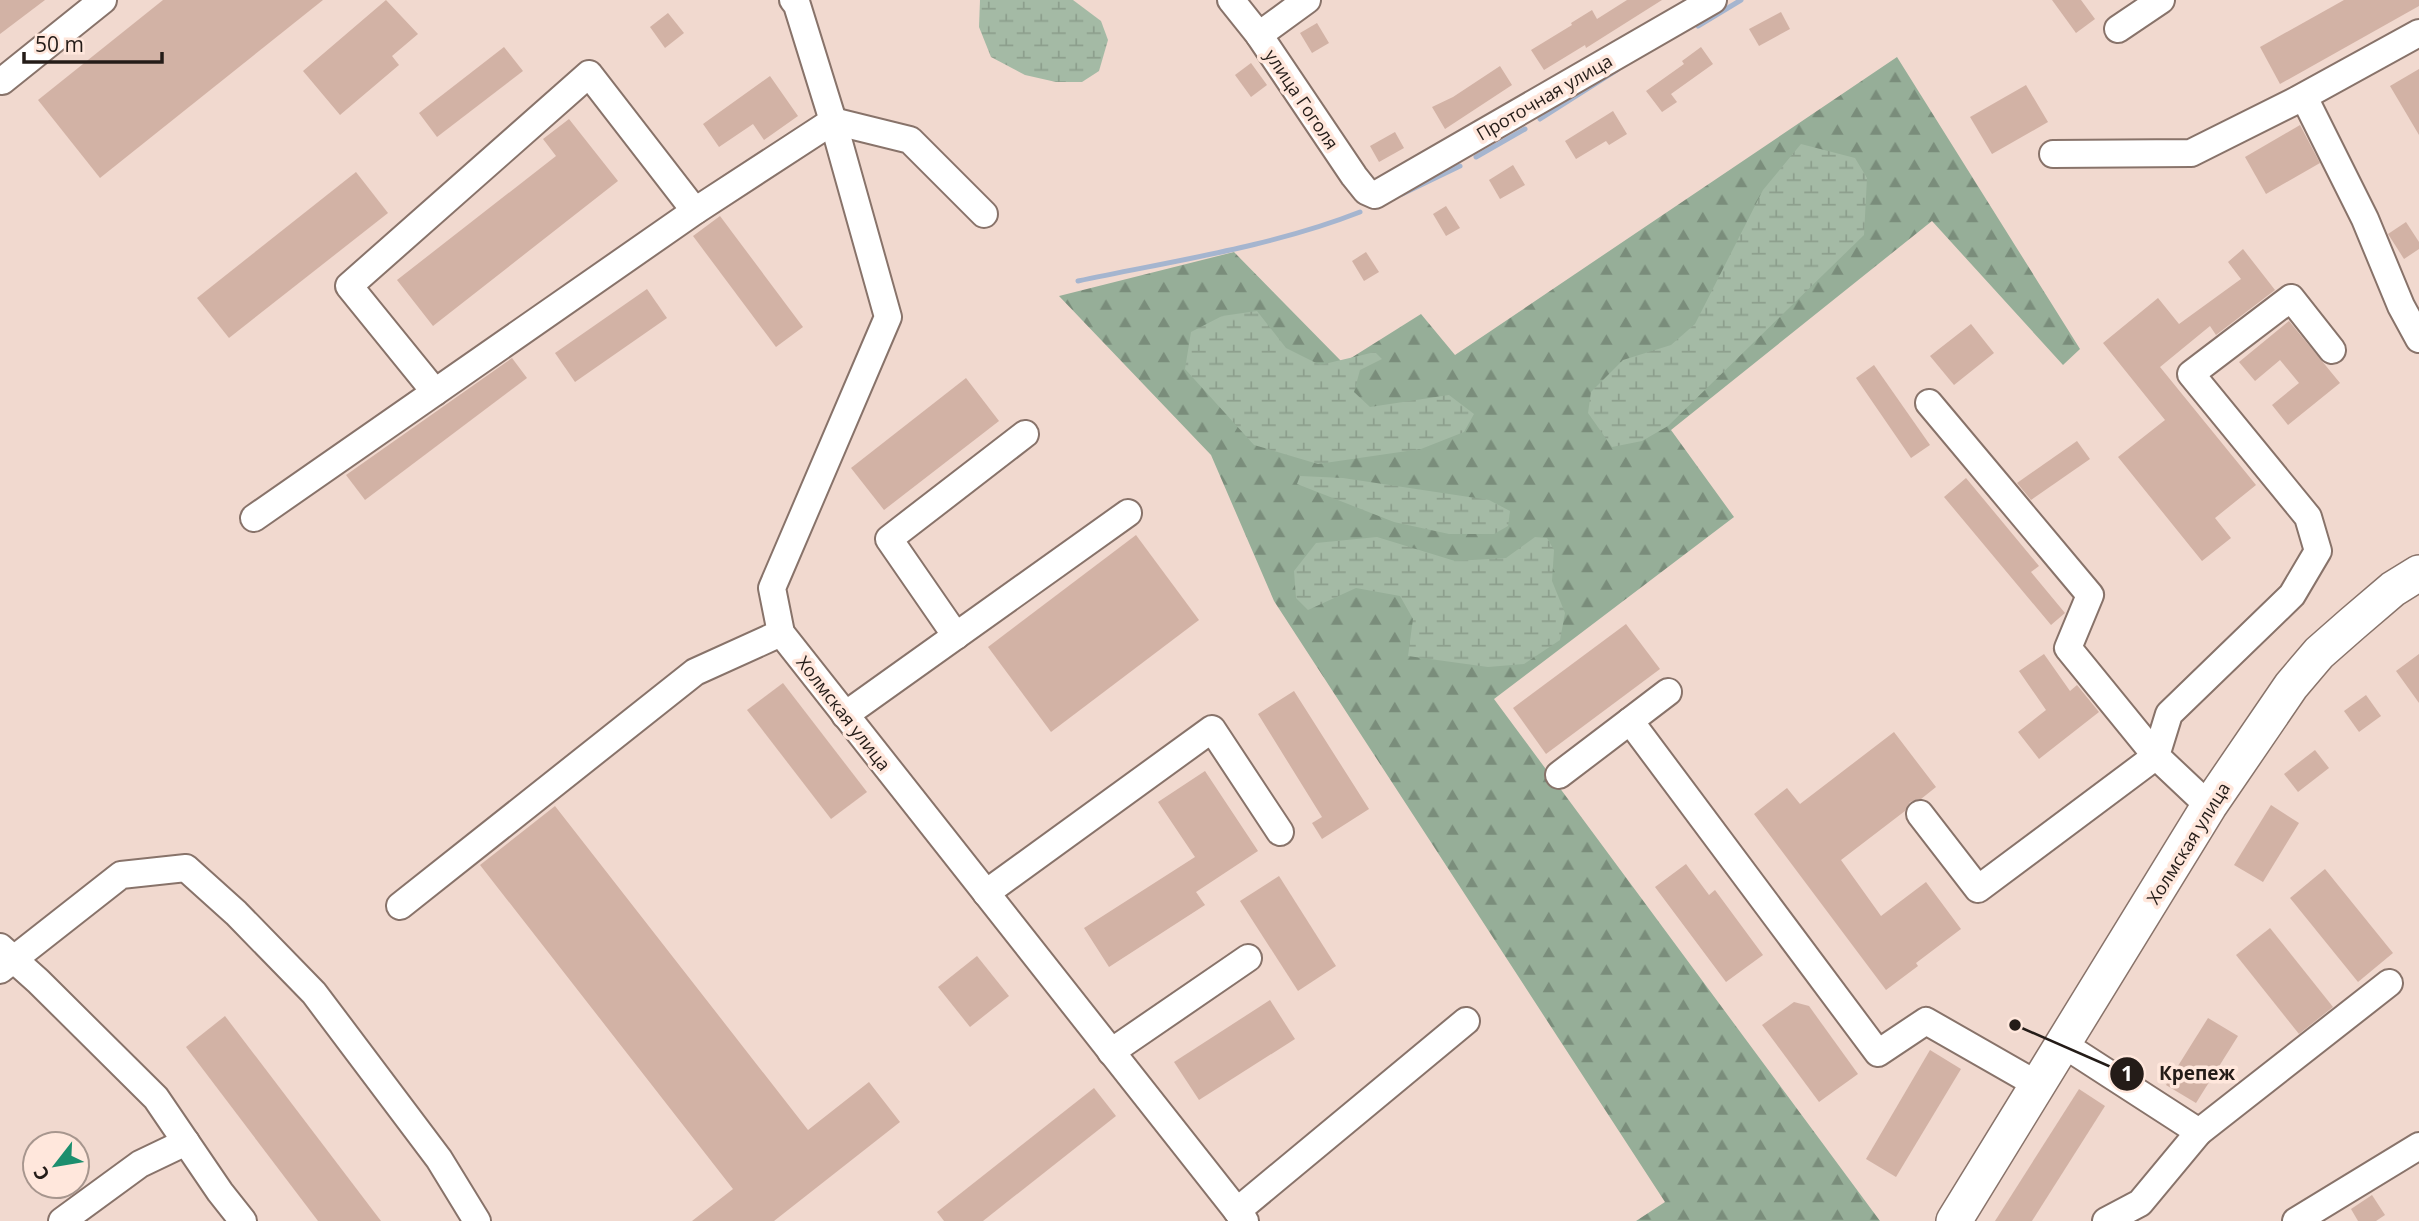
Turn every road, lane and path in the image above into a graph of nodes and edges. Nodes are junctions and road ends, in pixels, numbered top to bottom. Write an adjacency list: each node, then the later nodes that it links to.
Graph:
1 (103, 0): 10 (street)
2 (793, 0): 12 (street, Холмская улица)
3 (1231, 0): 9 (street, улица Гоголя)
4 (1307, 0): 9 (street)
5 (1713, 0): 14 (street, Проточная улица)
6 (2161, 0): 7 (street)
7 (2118, 29)
8 (2419, 33): 11 (street)
9 (1259, 35): 14 (street, улица Гоголя)
10 (2, 81)
11 (2304, 97): 13 (street); 17 (street)
12 (833, 121): 15 (street); 16 (street); 25 (street, Холмская улица)
13 (2053, 154)
14 (1375, 195)
15 (695, 211): 19 (street); 19 (street)
16 (984, 214)
17 (2419, 339)
18 (2332, 349): 30 (street)
19 (435, 392): 23 (street)
20 (1929, 403): 30 (street)
21 (1025, 434): 26 (street)
22 (1128, 513): 26 (street)
23 (254, 518)
24 (2419, 573): 32 (main road, Холмская улица)
25 (780, 633): 28 (street, Холмская улица); 36 (street)
26 (956, 636): 28 (street)
27 (1668, 692): 29 (street)
28 (845, 715): 35 (street, Холмская улица)
29 (1630, 721): 31 (street); 43 (street)
30 (2155, 755): 32 (street); 33 (street)
31 (1559, 775)
32 (2209, 806): 41 (main road, Холмская улица)
33 (1920, 814)
34 (1280, 832): 35 (street)
35 (986, 893): 42 (street, Холмская улица)
36 (400, 906)
37 (1248, 958): 42 (street)
38 (5, 959): 45 (street); 50 (street)
39 (2389, 983): 44 (street)
40 (1466, 1021): 47 (street)
41 (2063, 1044): 43 (main road, Холмская улица); 44 (street)
42 (1111, 1052): 47 (street, Холмская улица)
43 (2038, 1085): 51 (main road, Холмская улица)
44 (2199, 1132): 52 (street)
45 (186, 1142): 48 (street); 49 (street)
46 (2419, 1146): 53 (street)
47 (1241, 1216)
48 (62, 1221)
49 (243, 1221)
50 (477, 1221)
51 (1954, 1221)
52 (2106, 1221)
53 (2296, 1221)

